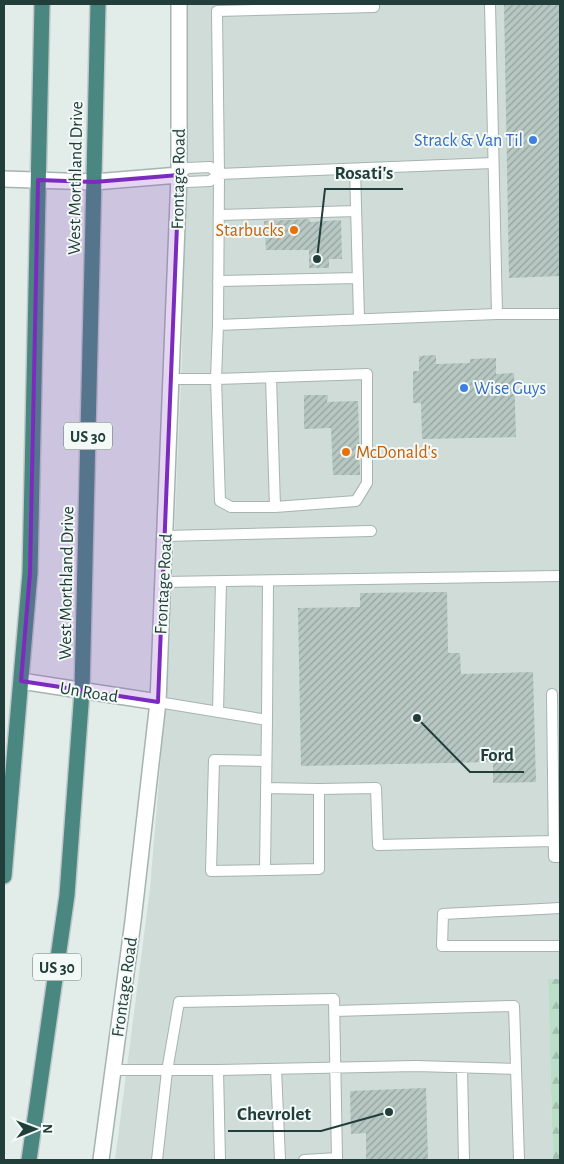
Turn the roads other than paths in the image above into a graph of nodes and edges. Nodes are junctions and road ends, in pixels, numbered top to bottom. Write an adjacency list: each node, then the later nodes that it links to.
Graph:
1 (42, 4): 11 (highway, West Morthland Drive)
2 (98, 4): 12 (highway, West Morthland Drive / US 30)
3 (179, 4): 9 (street, Frontage Road)
4 (490, 4): 6 (lane)
5 (374, 6): 8 (lane)
6 (494, 164): 7 (lane); 17 (lane)
7 (355, 169): 8 (lane); 13 (lane)
8 (219, 174): 9 (lane); 14 (lane)
9 (178, 175): 12 (street); 22 (street, Frontage Road)
10 (4, 179): 11 (street)
11 (38, 180): 12 (street); 31 (highway, West Morthland Drive)
12 (94, 182): 32 (highway, West Morthland Drive / US 30)
13 (356, 211): 14 (lane); 15 (lane)
14 (219, 215): 16 (lane)
15 (358, 278): 16 (lane); 19 (lane)
16 (218, 282): 20 (lane)
17 (497, 314): 18 (lane); 19 (lane)
18 (560, 314)
19 (359, 318): 20 (lane)
20 (218, 325): 23 (lane)
21 (271, 376): 23 (lane); 24 (lane); 24 (lane)
22 (172, 379): 23 (lane); 26 (street, Frontage Road)
23 (216, 379): 24 (lane)
24 (275, 507)
25 (371, 530): 26 (lane)
26 (165, 536): 29 (street, Frontage Road)
27 (560, 576): 28 (lane)
28 (268, 581): 30 (lane); 36 (lane)
29 (163, 582): 30 (lane); 34 (street, Frontage Road)
30 (221, 582): 35 (lane)
31 (21, 681): 32 (street, Un Road); 43 (highway, West Morthland Drive)
32 (82, 691): 34 (street, Un Road); 54 (highway, West Morthland Drive / US 30)
33 (552, 694): 40 (lane)
34 (158, 702): 35 (lane); 51 (street, Frontage Road)
35 (218, 712): 36 (lane)
36 (267, 720): 37 (lane)
37 (266, 761): 38 (lane); 42 (lane)
38 (266, 788): 39 (lane); 42 (lane)
39 (319, 789): 40 (lane); 42 (lane)
40 (553, 841): 41 (lane)
41 (560, 857)
42 (265, 870)
43 (4, 876)
44 (560, 908): 45 (lane)
45 (560, 946)
46 (334, 1011): 47 (lane); 50 (lane); 53 (lane)
47 (334, 1068): 48 (lane); 49 (lane); 59 (lane)
48 (276, 1069): 52 (lane); 58 (lane)
49 (462, 1069): 50 (lane); 60 (lane)
50 (516, 1069): 61 (lane)
51 (113, 1070): 53 (lane); 55 (street, Frontage Road)
52 (218, 1070): 53 (lane); 57 (lane)
53 (167, 1071): 56 (lane)
54 (29, 1160)
55 (101, 1160)
56 (157, 1160)
57 (220, 1160)
58 (280, 1160)
59 (304, 1160)
60 (464, 1160)
61 (519, 1160)

